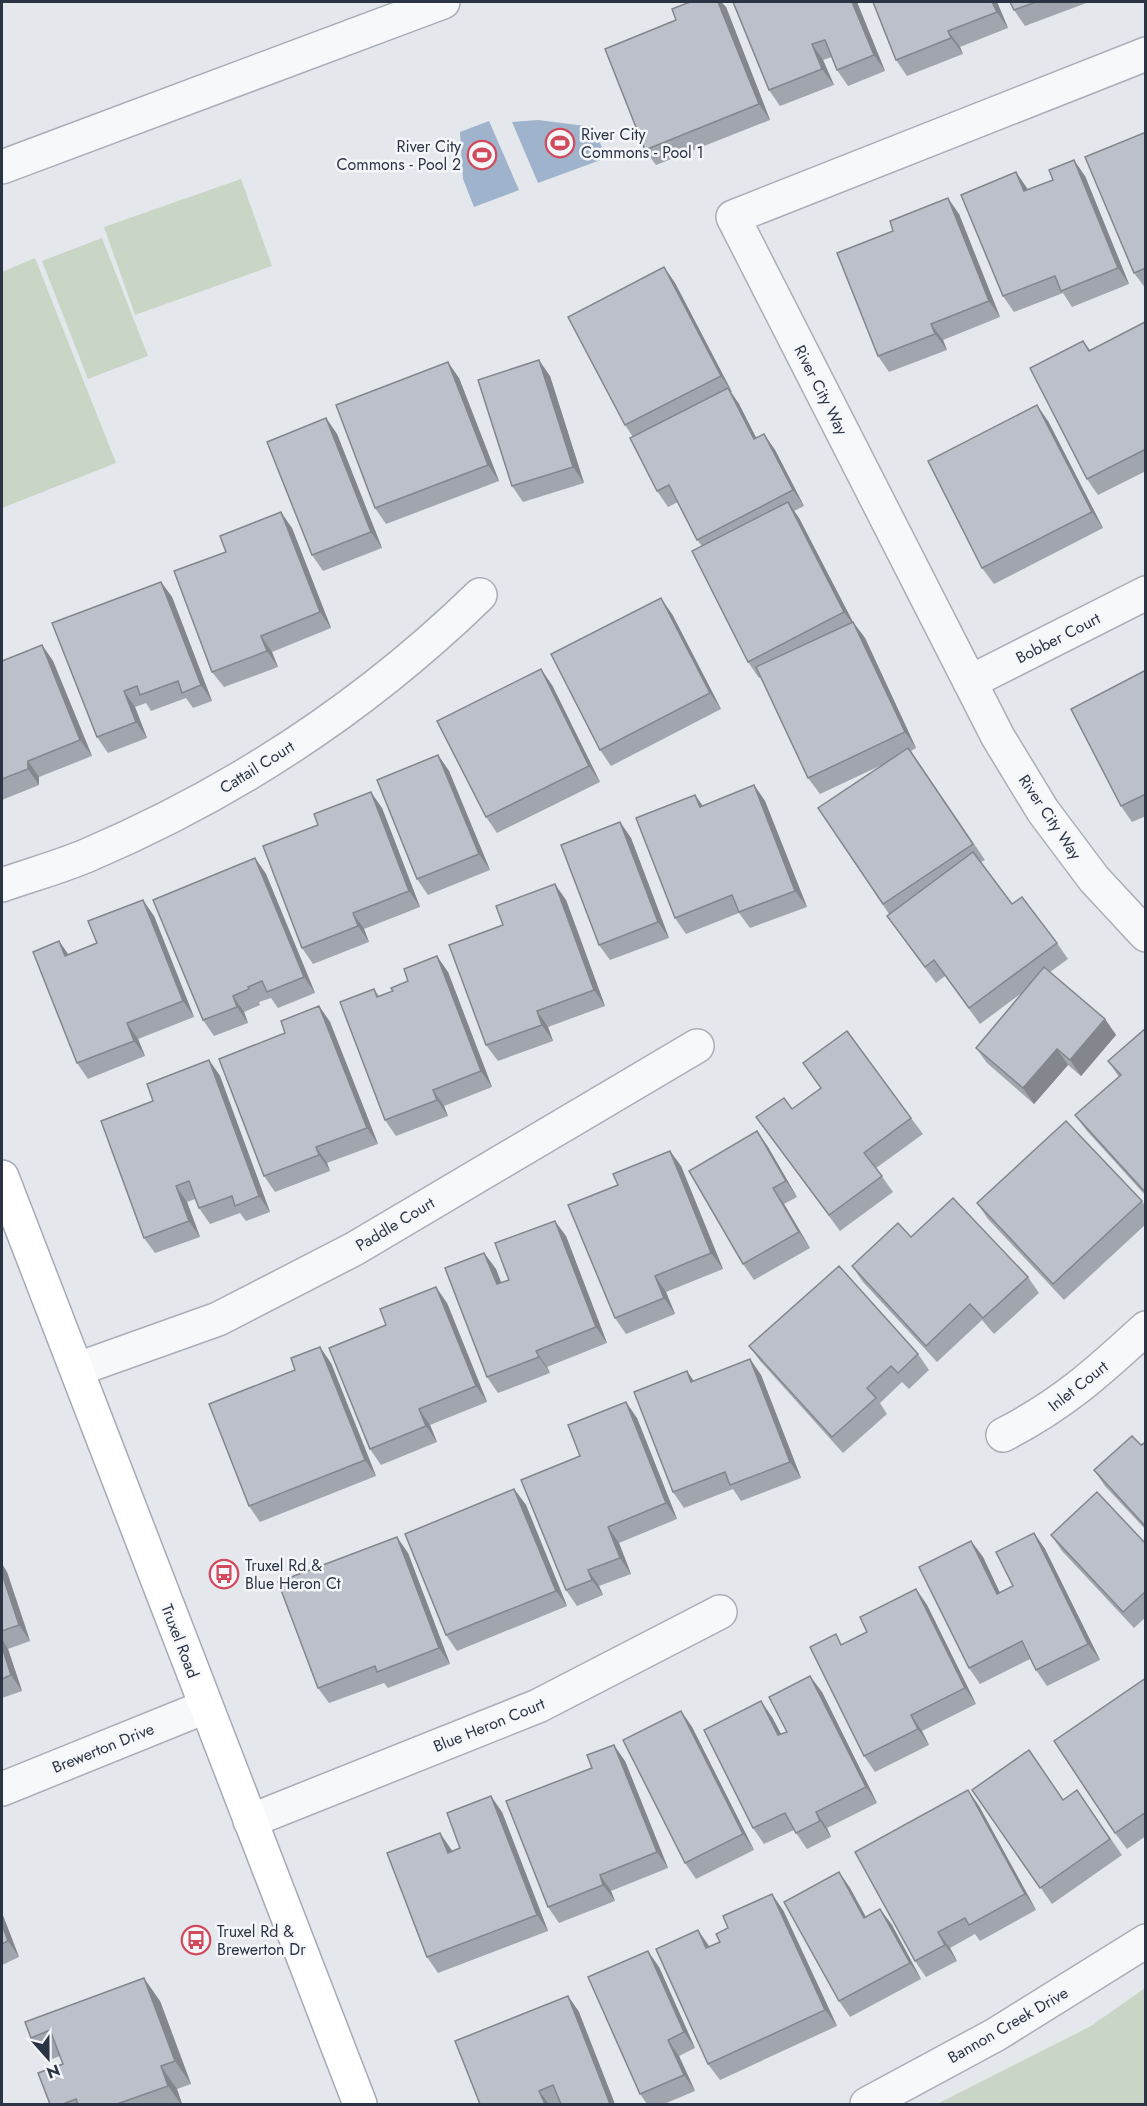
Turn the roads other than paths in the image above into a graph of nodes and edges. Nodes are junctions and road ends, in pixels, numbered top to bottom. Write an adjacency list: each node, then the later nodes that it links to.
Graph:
1 (443, 2): 3 (street)
2 (1146, 54): 6 (street, River City Way)
3 (2, 167)
4 (1146, 593): 6 (street, Bobber Court)
5 (480, 595): 7 (street, Cattail Court)
6 (970, 682): 8 (street, River City Way)
7 (2, 885)
8 (1146, 934)
9 (697, 1046): 12 (street, Paddle Court)
10 (2, 1177): 12 (main road, Truxel Road)
11 (1146, 1328): 13 (street, Inlet Court)
12 (78, 1369): 15 (main road, Truxel Road)
13 (1003, 1435)
14 (720, 1612): 17 (street, Blue Heron Court)
15 (205, 1707): 16 (street, Brewerton Drive); 17 (main road, Truxel Road)
16 (2, 1789)
17 (250, 1821): 19 (main road, Truxel Road)
18 (1146, 1941): 20 (street, Bannon Creek Drive)
19 (360, 2104)
20 (867, 2104)

